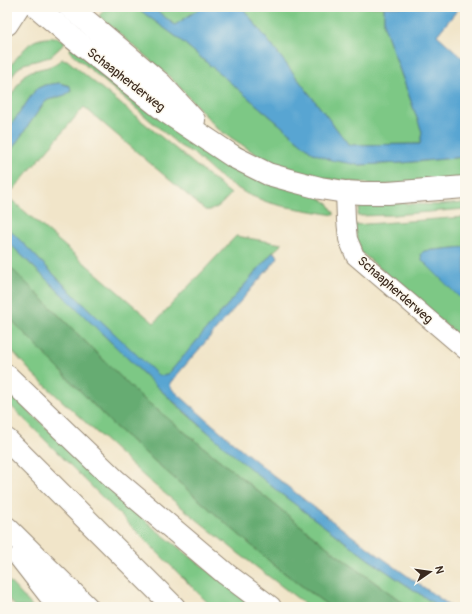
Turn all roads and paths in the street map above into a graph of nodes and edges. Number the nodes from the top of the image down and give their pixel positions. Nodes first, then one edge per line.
1 (18, 7) edge
2 (36, 7) edge
3 (70, 7) edge
4 (7, 24) edge
5 (220, 148) junction
6 (465, 187) edge
7 (346, 192) junction
8 (465, 350) edge
9 (7, 376) edge
10 (7, 440) edge
11 (7, 528) edge
12 (7, 540) edge
13 (59, 607) edge
14 (87, 607) edge
15 (174, 607) edge
16 (270, 607) edge

1 - 4 main road
2 - 5 main road, Schaapherderweg
3 - 5 main road, Schaapherderweg
5 - 7 main road, Schaapherderweg
6 - 7 main road, Schaapherderweg
7 - 8 street, Schaapherderweg
9 - 16 main road
10 - 15 main road
11 - 14 main road
12 - 13 main road

